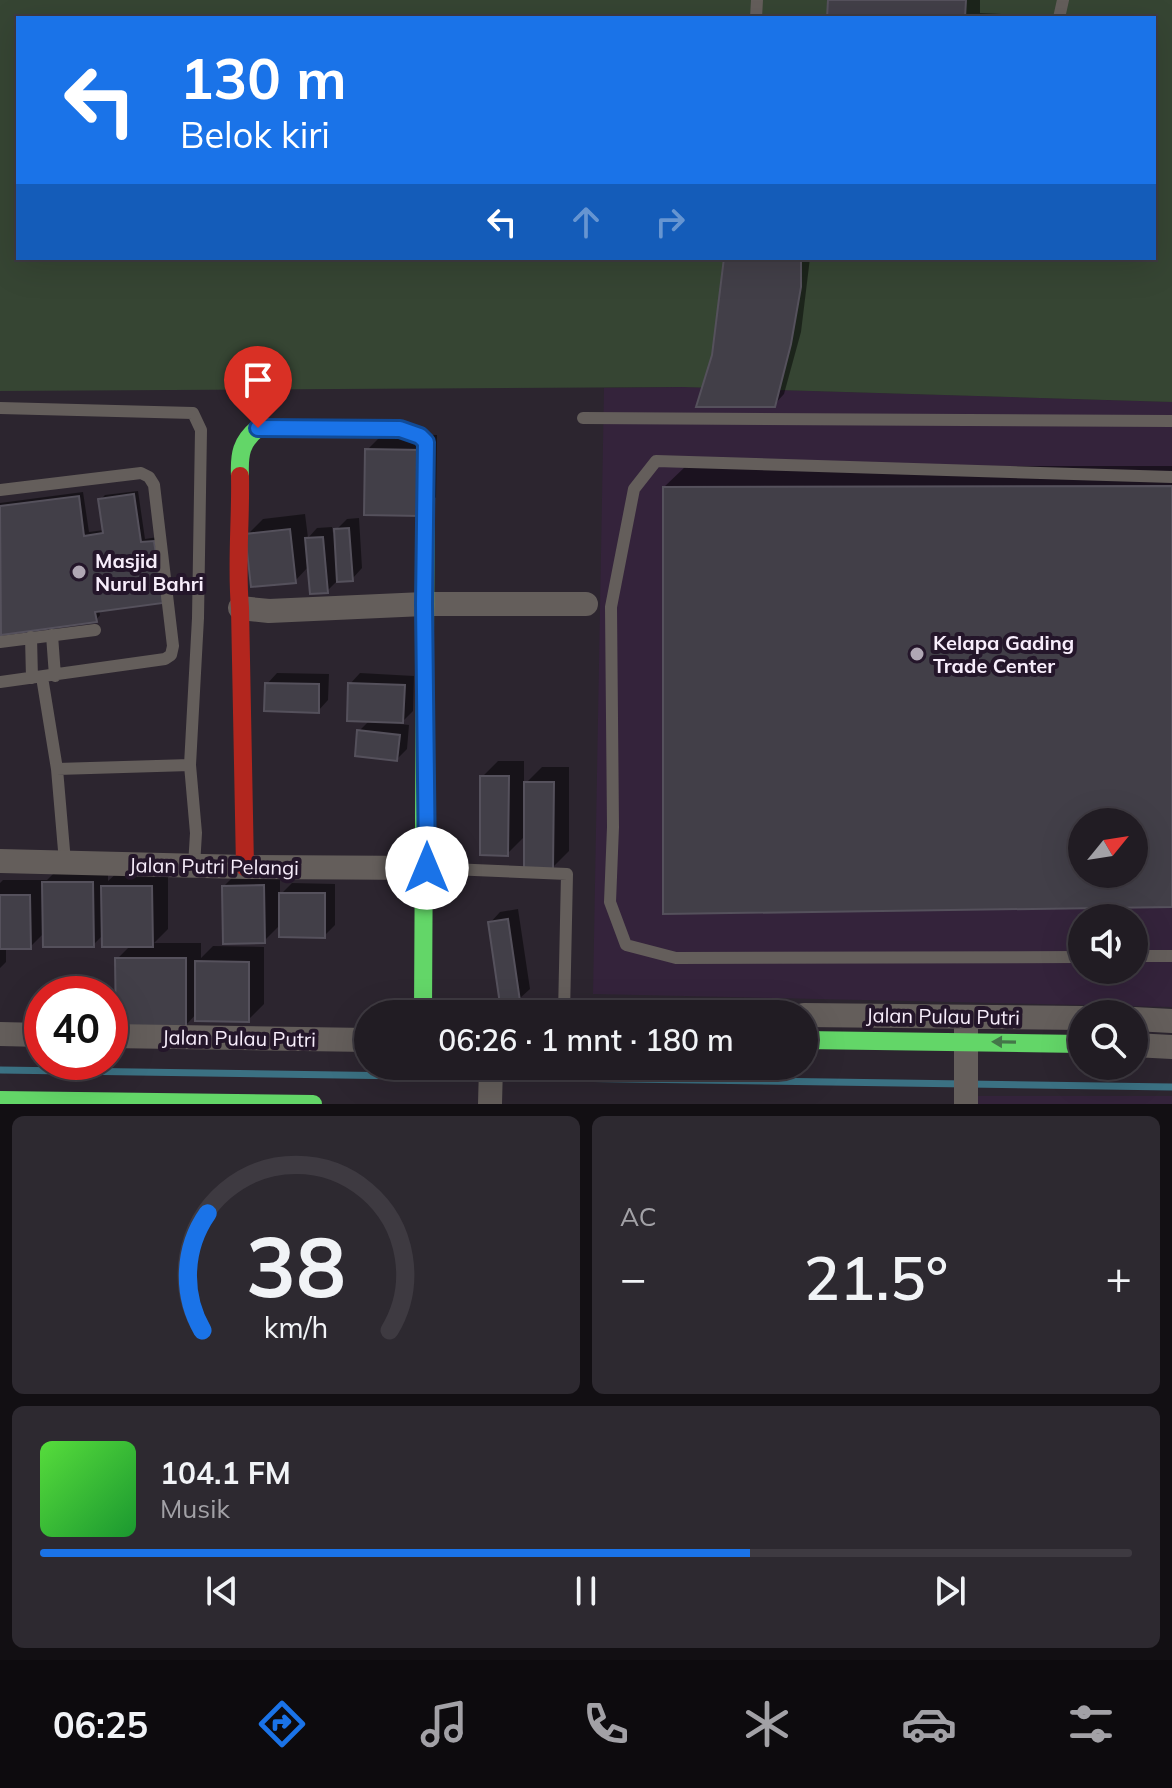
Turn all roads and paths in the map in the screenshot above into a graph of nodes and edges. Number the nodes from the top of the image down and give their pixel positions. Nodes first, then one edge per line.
1 (0, 408) edge
2 (583, 418) dead end
3 (1172, 421) edge
4 (1172, 477) edge
5 (0, 490) edge
6 (424, 604) junction
7 (586, 604) dead end
8 (240, 608) junction
9 (170, 617) junction
10 (198, 618) junction
11 (95, 630) dead end
12 (52, 635) junction
13 (31, 637) junction
14 (0, 642) edge
15 (43, 677) junction
16 (0, 682) edge
17 (190, 765) junction
18 (57, 769) junction
19 (0, 861) edge
20 (65, 862) junction
21 (194, 866) junction
22 (245, 867) junction
23 (427, 868) junction
24 (1148, 956) edge
25 (1172, 956) edge
26 (1068, 957) edge
27 (423, 1000) edge
28 (564, 1000) edge
29 (818, 1015) edge
30 (966, 1015) junction
31 (1068, 1018) edge
32 (1148, 1020) edge
33 (1172, 1021) edge
34 (0, 1034) edge
35 (24, 1035) edge
36 (128, 1036) edge
37 (354, 1040) edge
38 (818, 1041) edge
39 (1068, 1044) edge
40 (965, 1046) junction
41 (1148, 1046) edge
42 (1172, 1047) edge
43 (491, 1080) edge
44 (0, 1100) edge
45 (490, 1101) edge
46 (966, 1103) edge
47 (313, 1104) edge

1 - 10 lane
2 - 3 lane
4 - 26 lane
5 - 9 lane
6 - 7 street
6 - 8 street
6 - 8 street
6 - 23 street
8 - 22 street
9 - 10 lane
9 - 15 lane
10 - 17 lane
11 - 12 lane
12 - 13 lane
12 - 15 lane
13 - 14 lane
13 - 15 lane
15 - 16 lane
15 - 18 lane
17 - 18 lane
17 - 21 lane
18 - 20 lane
19 - 20 street, Jalan Putri Pelangi
20 - 21 street, Jalan Putri Pelangi
21 - 22 street, Jalan Putri Pelangi
22 - 23 street, Jalan Putri Pelangi
23 - 27 street
23 - 28 lane
24 - 25 lane
29 - 30 street, Jalan Pulau Putri
30 - 31 street, Jalan Pulau Putri
30 - 40 street
32 - 33 street
34 - 35 street
36 - 37 street, Jalan Pulau Putri
38 - 40 street
39 -> 40 street
40 - 46 street
41 - 42 street
43 - 45 street
44 - 47 street

